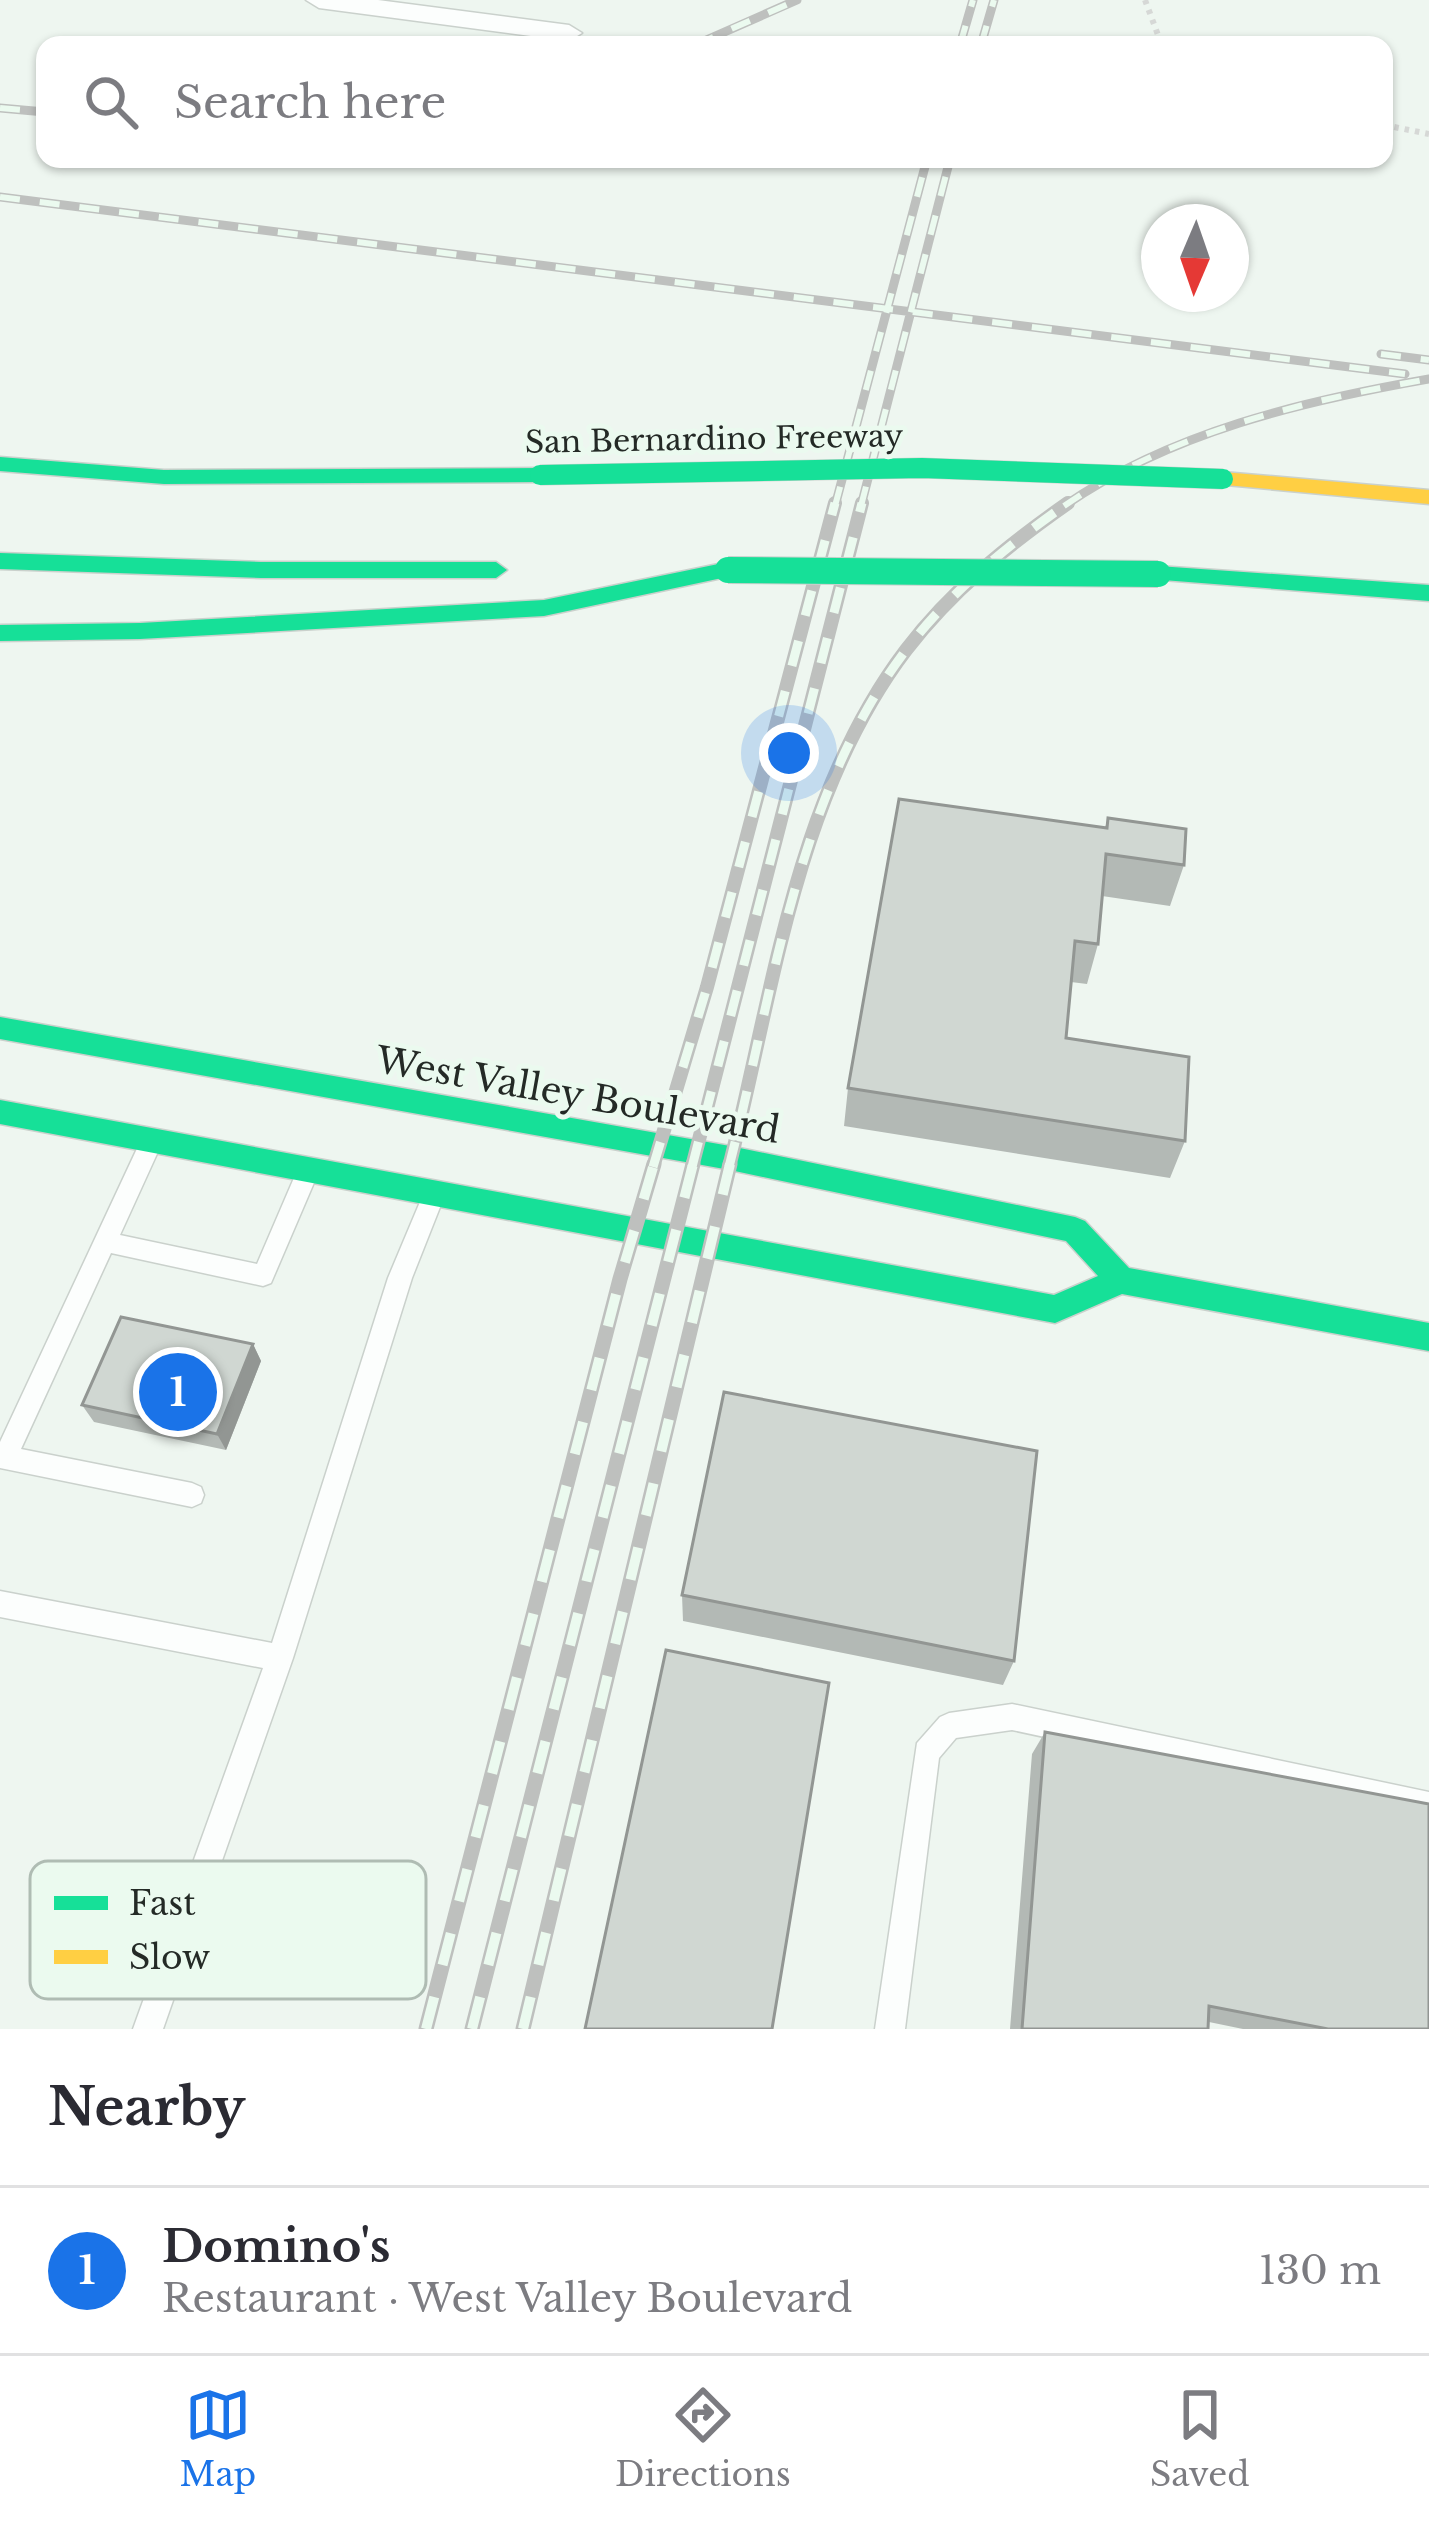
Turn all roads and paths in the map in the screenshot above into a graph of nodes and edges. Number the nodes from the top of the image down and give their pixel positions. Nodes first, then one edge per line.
1 (319, 0) edge
2 (1145, 0) edge
3 (569, 33) dead end
4 (1159, 36) edge
5 (1393, 127) edge
6 (1429, 134) edge
7 (1, 464) edge
8 (1429, 497) edge
9 (0, 561) edge
10 (524, 570) dead end
11 (592, 570) dead end
12 (728, 570) junction
13 (1429, 593) edge
14 (0, 633) edge
15 (0, 1028) edge
16 (338, 1088) junction
17 (0, 1112) edge
18 (325, 1119) dead end
19 (153, 1126) junction
20 (308, 1170) junction
21 (434, 1194) junction
22 (105, 1242) junction
23 (1121, 1280) junction
24 (1429, 1337) edge
25 (192, 1495) dead end
26 (0, 1604) edge
27 (280, 1658) junction
28 (1429, 1806) edge
29 (207, 1861) edge
30 (159, 1999) edge
31 (148, 2029) edge
32 (890, 2029) edge

1 - 3 street
2 - 4 path
5 - 6 path
7 - 8 main road, San Bernardino Freeway, bridge
9 - 10 main road
11 - 12 main road
12 - 13 main road, bridge
12 - 14 main road
15 - 16 main road, West Valley Boulevard
16 - 18 main road
16 - 23 main road, West Valley Boulevard
17 - 19 main road
19 - 20 main road
19 - 22 lane
20 - 21 main road
20 - 22 lane
21 - 23 main road
21 - 27 lane
22 - 25 lane
23 - 24 main road
26 - 27 lane
27 - 29 lane
28 - 32 lane
30 - 31 lane

